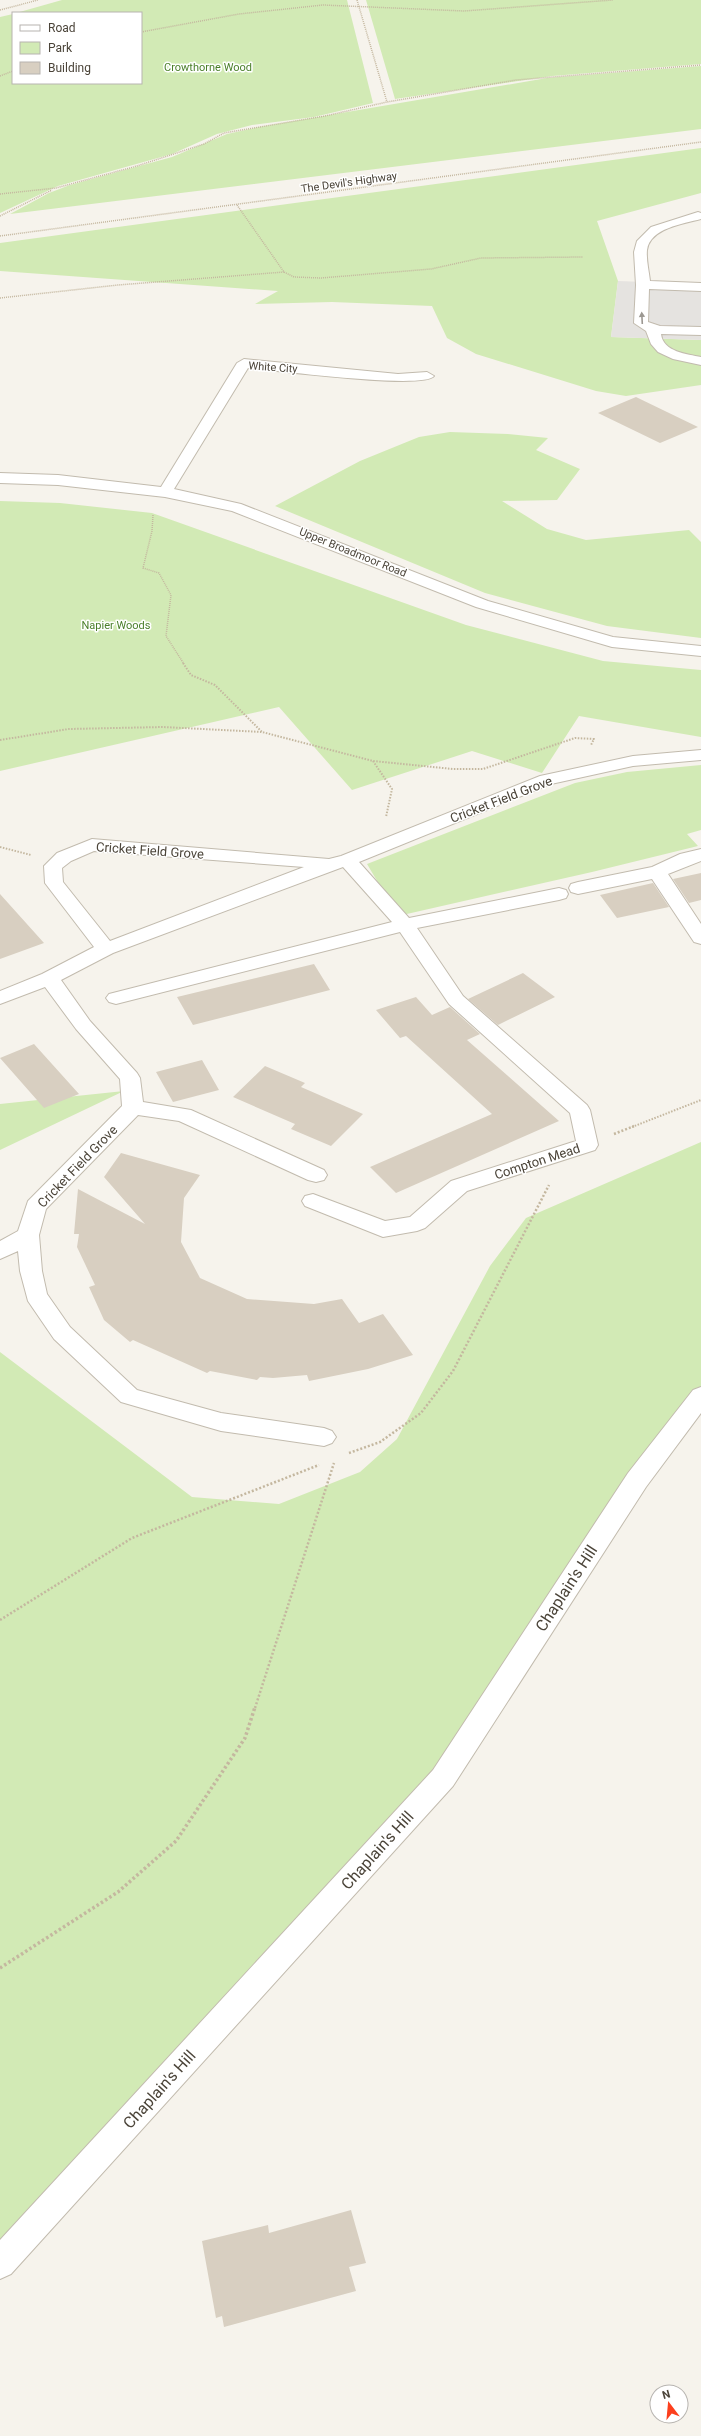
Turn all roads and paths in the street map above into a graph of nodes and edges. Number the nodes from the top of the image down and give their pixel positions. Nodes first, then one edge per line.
1 (38, 0) edge
2 (357, 0) edge
3 (613, 0) edge
4 (359, 5) junction
5 (0, 10) edge
6 (142, 32) edge
7 (701, 65) edge
8 (12, 70) edge
9 (0, 76) edge
10 (387, 102) junction
11 (701, 142) edge
12 (56, 188) junction
13 (0, 194) edge
14 (237, 205) junction
15 (0, 216) edge
16 (698, 216) dead end
17 (0, 236) edge
18 (583, 257) dead end
19 (284, 272) junction
20 (643, 285) junction
21 (701, 287) edge
22 (0, 298) edge
23 (653, 329) junction
24 (701, 331) edge
25 (701, 361) edge
26 (427, 376) dead end
27 (0, 478) edge
28 (147, 490) junction
29 (165, 492) junction
30 (701, 651) edge
31 (262, 732) junction
32 (0, 740) edge
33 (701, 755) edge
34 (373, 761) junction
35 (576, 774) junction
36 (404, 837) junction
37 (701, 855) edge
38 (338, 862) junction
39 (657, 872) junction
40 (578, 888) dead end
41 (559, 894) dead end
42 (405, 925) junction
43 (701, 938) edge
44 (106, 949) junction
45 (50, 978) junction
46 (0, 998) edge
47 (116, 998) dead end
48 (701, 1100) edge
49 (133, 1107) junction
50 (587, 1145) junction
51 (566, 1152) junction
52 (316, 1175) dead end
53 (313, 1201) dead end
54 (28, 1235) junction
55 (0, 1251) edge
56 (701, 1396) edge
57 (324, 1437) dead end
58 (342, 1456) dead end
59 (328, 1462) dead end
60 (321, 1464) dead end
61 (0, 1620) edge
62 (0, 1968) edge
63 (0, 2263) edge

1 - 5 path
2 - 4 path
3 - 4 path
4 - 6 path
4 - 10 path
7 - 10 path
8 - 9 path
10 - 12 path
11 - 14 path, The Devil's Highway
12 - 13 path
12 - 15 path
14 - 17 path, The Devil's Highway
14 - 19 path
16 - 20 street
18 - 19 path
19 - 22 path
20 - 21 street
23 -> 20 street
23 - 24 street
23 - 25 street
26 - 29 street, White City
27 - 28 street, Upper Broadmoor Road
28 - 29 street, Upper Broadmoor Road
28 - 31 path
29 - 30 street, Upper Broadmoor Road
31 - 32 path
31 - 34 path
33 - 35 street, Cricket Field Grove
34 - 35 path
34 - 36 path
35 - 36 street, Cricket Field Grove
36 - 38 street, Cricket Field Grove
37 - 39 street
38 - 42 street, Compton Mead
38 - 44 street, Cricket Field Grove
38 - 44 street, Cricket Field Grove
39 - 40 street
39 - 43 street
41 - 42 street
42 - 47 street
42 - 50 street, Compton Mead
44 - 45 street, Cricket Field Grove
45 - 46 street, Cricket Field Grove
45 - 49 street
48 - 50 path
49 - 52 street
49 - 54 street, Cricket Field Grove
50 - 51 street, Compton Mead
51 - 53 street, Compton Mead
51 - 58 path
54 - 55 street
54 - 57 street
56 - 63 street, Chaplain's Hill
59 - 62 path
60 - 61 path

